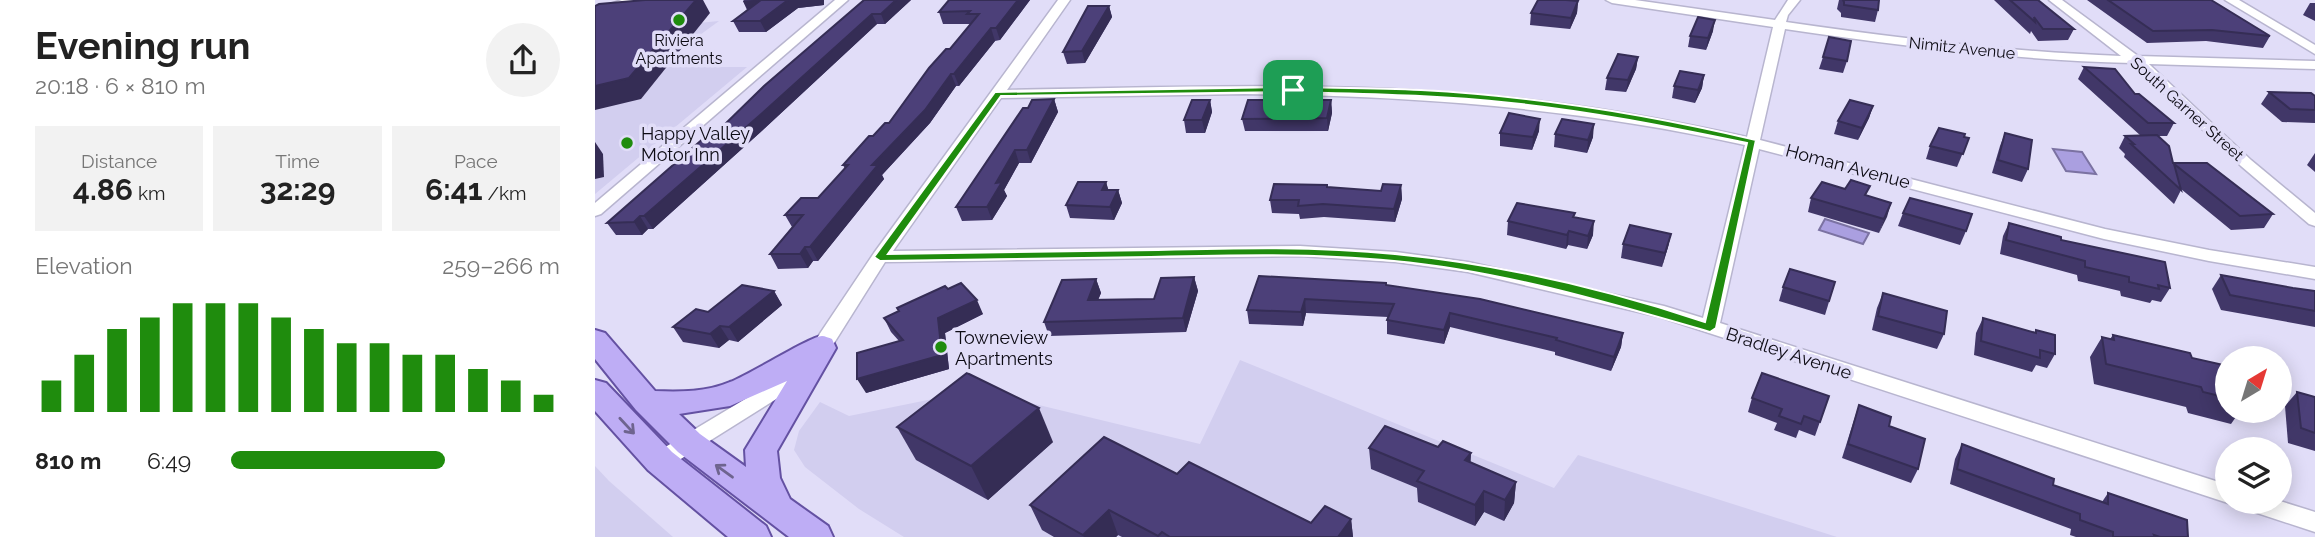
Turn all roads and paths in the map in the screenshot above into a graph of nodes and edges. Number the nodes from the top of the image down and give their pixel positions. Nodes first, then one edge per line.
1 (635, 0) edge
2 (842, 0) edge
3 (1064, 0) edge
4 (1612, 0) edge
5 (1794, 0) edge
6 (2055, 0) edge
7 (2231, 0) edge
8 (595, 14) edge
9 (1780, 24) junction
10 (2315, 50) edge
11 (2134, 60) junction
12 (2315, 65) edge
13 (998, 93) junction
14 (1752, 142) junction
15 (595, 211) edge
16 (2315, 221) edge
17 (880, 257) junction
18 (2315, 273) edge
19 (1710, 328) junction
20 (595, 340) edge
21 (822, 346) junction
22 (595, 391) edge
23 (647, 402) junction
24 (689, 443) junction
25 (660, 461) junction
26 (2215, 490) edge
27 (779, 511) junction
28 (2290, 514) edge
29 (2315, 522) edge
30 (753, 537) edge
31 (815, 537) edge

1 - 8 street
2 - 15 street
3 - 13 street
4 - 9 street, Nimitz Avenue
5 - 9 street
6 - 11 street, South Garner Street
7 - 10 street
9 - 11 street, Nimitz Avenue
9 - 14 street
11 - 12 street, Nimitz Avenue
11 - 16 street, South Garner Street
13 - 14 street, Homan Avenue
13 - 17 street
14 - 18 street, Homan Avenue
14 - 19 street
17 - 19 street, Bradley Avenue
17 - 21 street
19 - 26 street, Bradley Avenue
20 - 23 main road
21 - 23 main road
21 - 24 street
21 - 27 main road
22 -> 25 main road
23 - 24 main road
24 - 25 street
27 -> 24 main road
25 - 30 main road
27 - 31 main road
28 - 29 street

